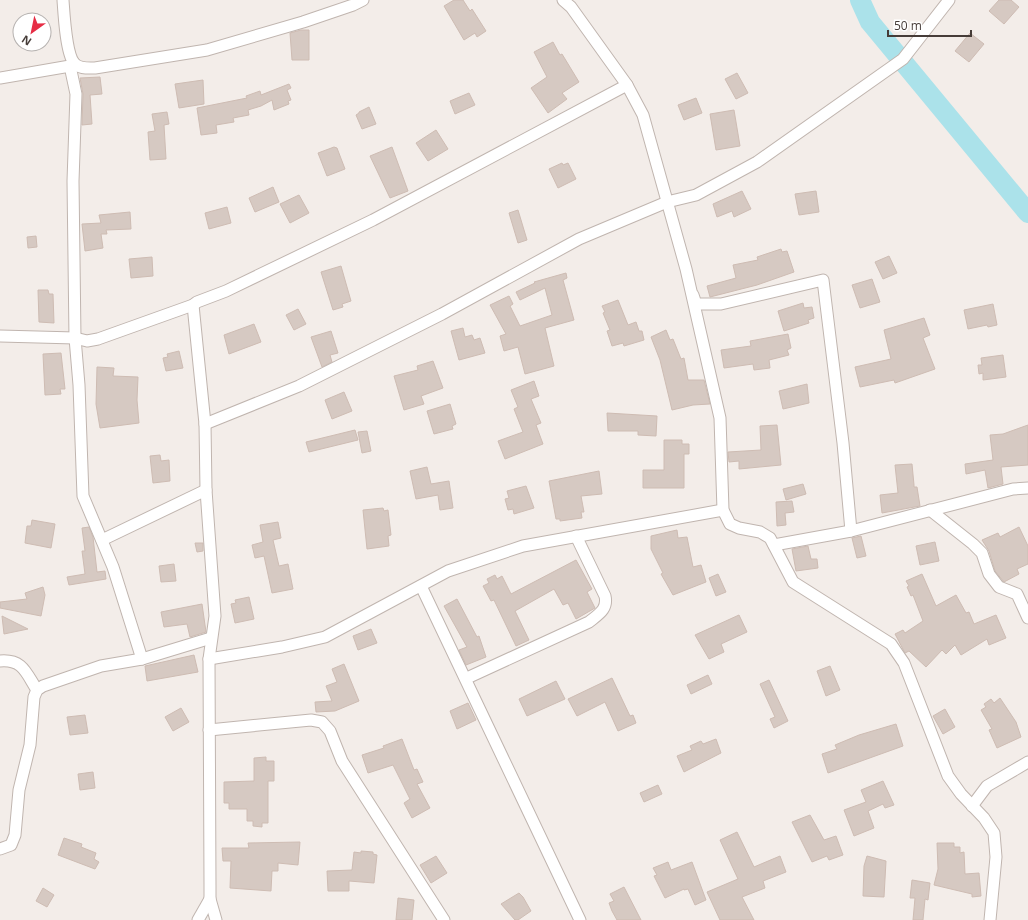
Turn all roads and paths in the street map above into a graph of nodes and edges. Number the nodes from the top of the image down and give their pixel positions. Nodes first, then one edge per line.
1 (63, 0) edge
2 (363, 0) edge
3 (563, 0) edge
4 (949, 0) edge
5 (72, 64) junction
6 (0, 78) edge
7 (627, 85) junction
8 (667, 202) junction
9 (686, 270) junction
10 (192, 305) junction
11 (0, 336) edge
12 (75, 338) junction
13 (205, 424) junction
14 (1028, 488) edge
15 (206, 490) junction
16 (723, 510) junction
17 (930, 510) junction
18 (851, 531) junction
19 (576, 536) junction
20 (102, 540) junction
21 (774, 545) junction
22 (421, 586) junction
23 (1028, 618) edge
24 (211, 638) junction
25 (142, 659) junction
26 (209, 659) junction
27 (0, 661) edge
28 (467, 678) junction
29 (37, 690) junction
30 (209, 730) junction
31 (1028, 762) edge
32 (972, 806) junction
33 (0, 849) edge
34 (210, 899) junction
35 (198, 920) edge
36 (216, 920) edge
37 (444, 920) edge
38 (580, 920) edge
39 (990, 920) edge

1 - 5 street
2 - 5 street
3 - 7 street
4 - 8 street
5 - 6 street
5 - 12 street
7 - 8 street
7 - 10 street
8 - 9 street
8 - 13 street
9 - 16 street
9 - 18 street
10 - 12 street
10 - 13 street
11 - 12 street
12 - 20 street
13 - 15 street
14 - 17 street
15 - 20 street
15 - 24 street
16 - 19 street
16 - 21 street
17 - 18 street
17 - 23 street
18 - 21 street
19 - 22 street
19 - 28 street
20 - 25 street
21 - 32 street
22 - 26 street
22 - 28 street
24 - 25 street
24 - 26 street
25 - 29 street
26 - 30 street
27 - 29 street
28 - 38 street
29 - 33 street
30 - 34 street
30 - 37 street
31 - 32 street
32 - 39 street
34 - 35 street
34 - 36 street

